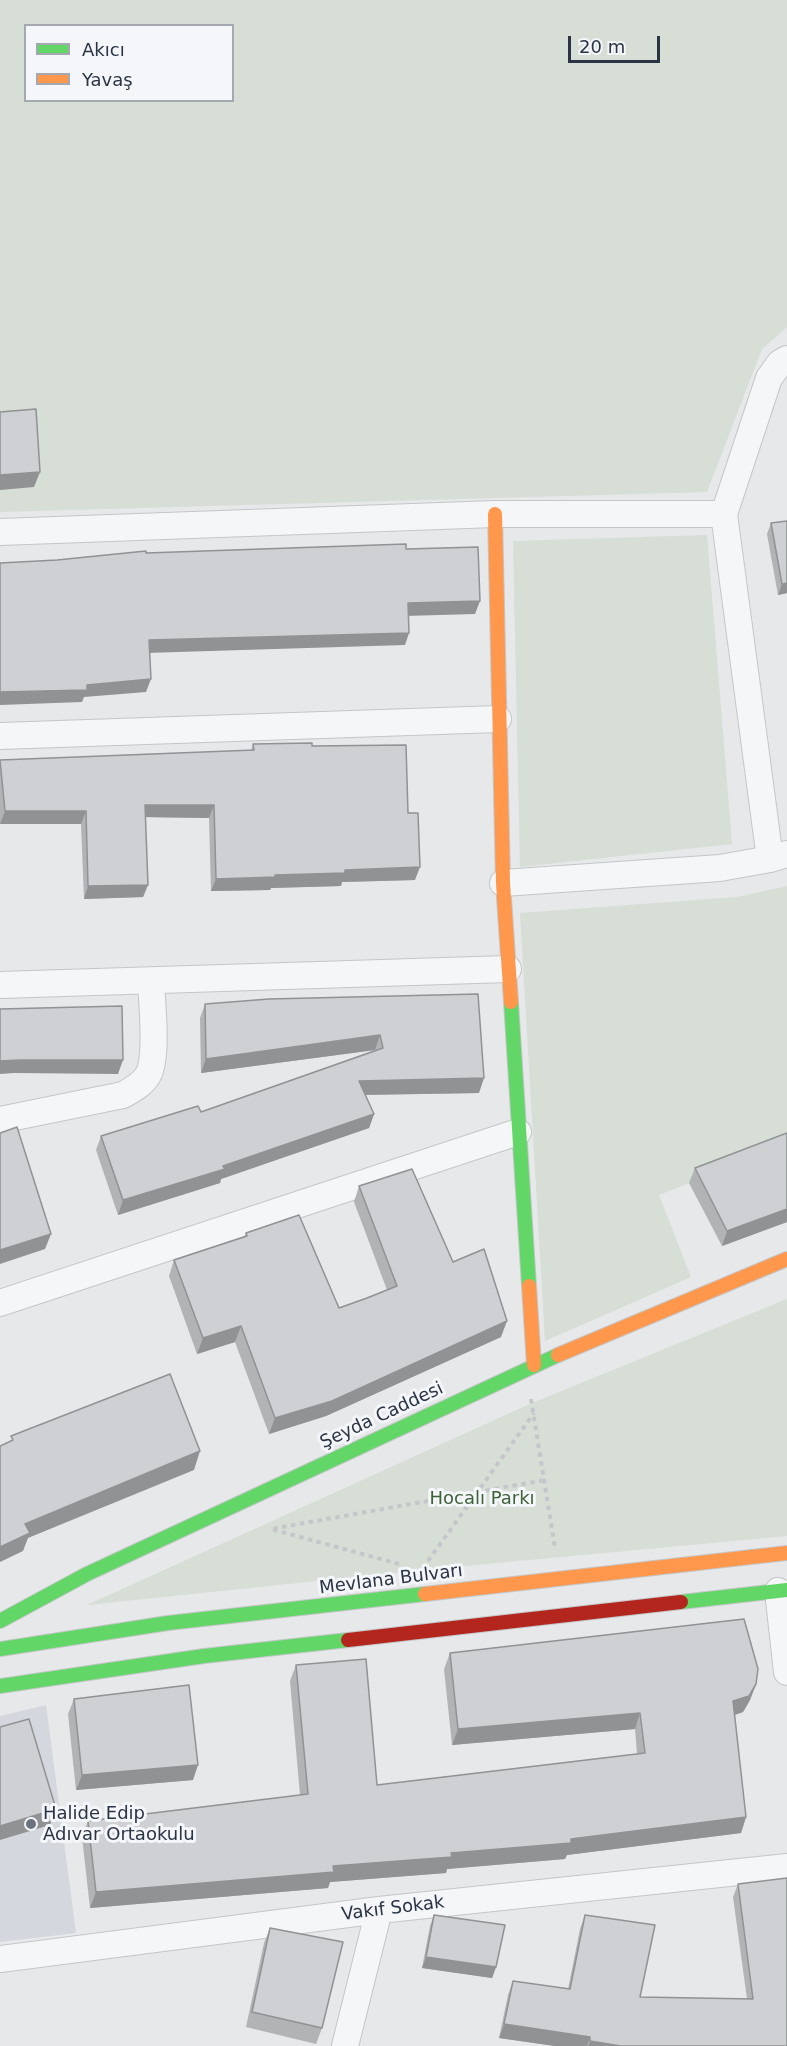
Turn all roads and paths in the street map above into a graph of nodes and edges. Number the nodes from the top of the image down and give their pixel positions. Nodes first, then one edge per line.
1 (787, 359) edge
2 (495, 514) junction
3 (724, 514) junction
4 (0, 532) edge
5 (498, 719) junction
6 (0, 736) edge
7 (779, 857) edge
8 (502, 883) junction
9 (508, 969) junction
10 (151, 982) junction
11 (0, 985) edge
12 (0, 1120) edge
13 (518, 1132) junction
14 (787, 1259) edge
15 (0, 1303) edge
16 (530, 1367) junction
17 (534, 1413) junction
18 (545, 1480) junction
19 (478, 1492) junction
20 (787, 1553) edge
21 (410, 1567) dead end
22 (422, 1570) dead end
23 (560, 1579) junction
24 (783, 1591) edge
25 (0, 1621) edge
26 (0, 1649) edge
27 (787, 1672) edge
28 (0, 1686) edge
29 (787, 1867) edge
30 (379, 1910) junction
31 (0, 1959) edge
32 (345, 2046) edge

1 - 3 street
2 - 3 street
2 - 4 street
2 - 5 street
3 - 7 street
5 - 6 street
5 - 8 street
7 - 8 street
8 - 9 street
9 - 10 street
9 - 13 street
10 - 11 street
10 - 12 street
13 - 15 street
13 - 16 street
14 - 16 street, Şeyda Caddesi
16 - 17 path
16 - 25 street, Şeyda Caddesi
17 - 18 path
17 - 19 path
18 - 19 path
18 - 23 path
19 - 21 path
19 - 22 path
20 - 23 street, Mevlana Bulvarı
23 - 26 street, Mevlana Bulvarı
24 - 27 street
24 - 28 street
29 - 30 street, Vakıf Sokak
30 - 31 street, Vakıf Sokak
30 - 32 street

